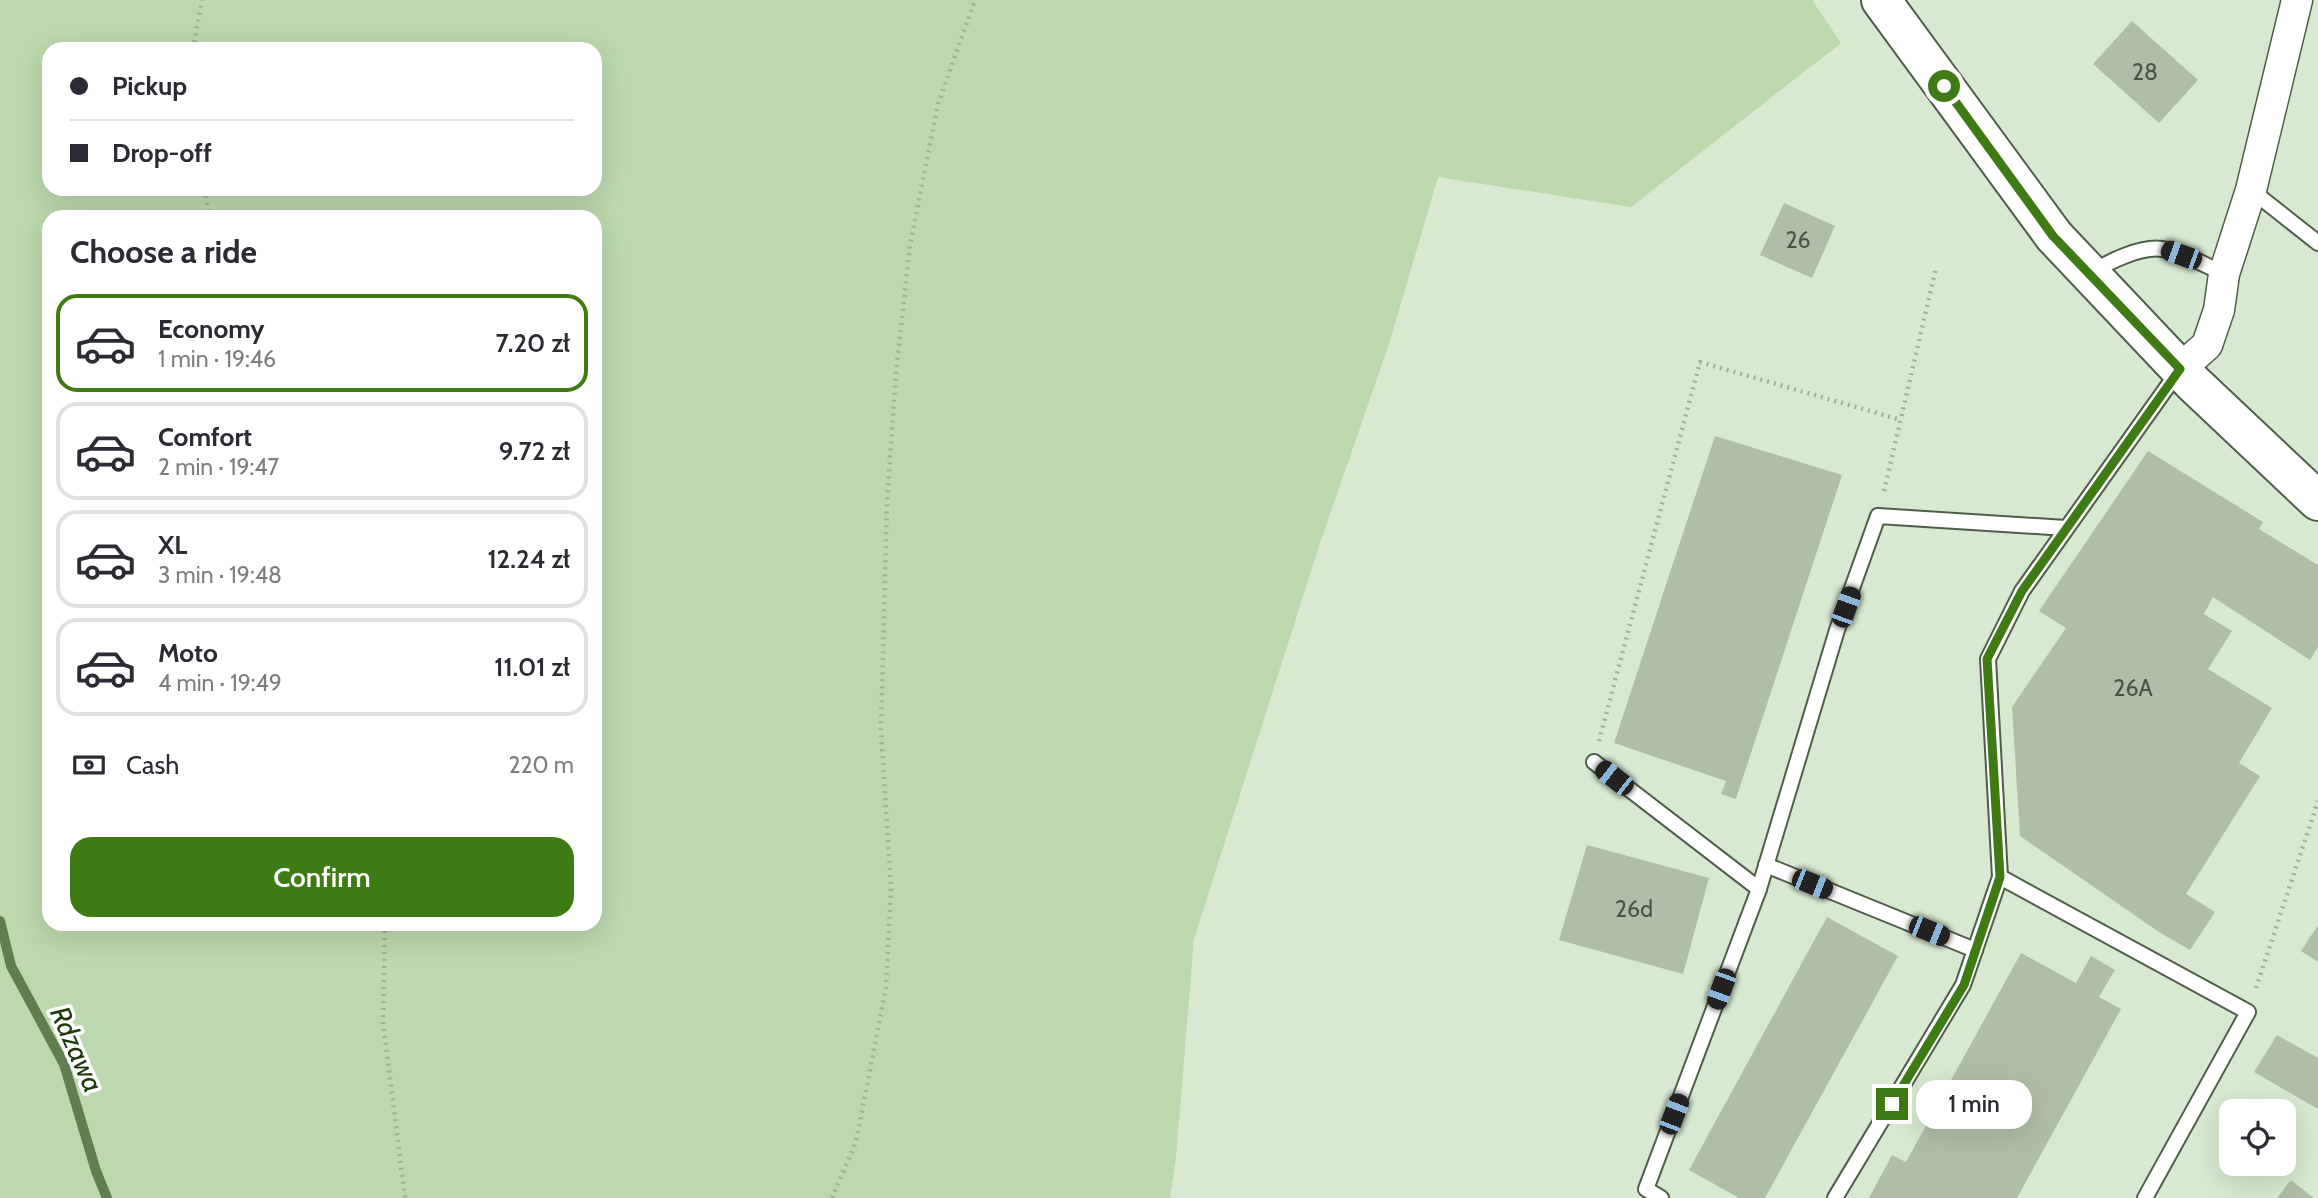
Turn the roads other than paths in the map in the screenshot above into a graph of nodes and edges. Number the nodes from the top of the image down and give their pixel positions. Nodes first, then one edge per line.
1 (1881, 0) edge
2 (2297, 0) edge
3 (2251, 190) junction
4 (2318, 243) edge
5 (2224, 274) junction
6 (2089, 275) junction
7 (2180, 369) junction
8 (2318, 501) edge
9 (2066, 528) junction
10 (1594, 762) road end
11 (1766, 865) junction
12 (2000, 877) junction
13 (1759, 889) junction
14 (1975, 950) junction
15 (1661, 1198) edge
16 (1835, 1198) edge
17 (2145, 1198) edge

1 - 6 main road
2 - 3 street
3 - 4 lane
3 - 5 street
5 - 6 lane
5 - 7 street
6 - 7 main road
7 - 8 main road
7 - 9 lane
9 - 11 lane
9 - 12 lane
10 - 13 lane
11 - 13 lane
11 - 14 lane
12 - 14 lane
12 - 17 lane
13 - 15 lane
14 - 16 lane

